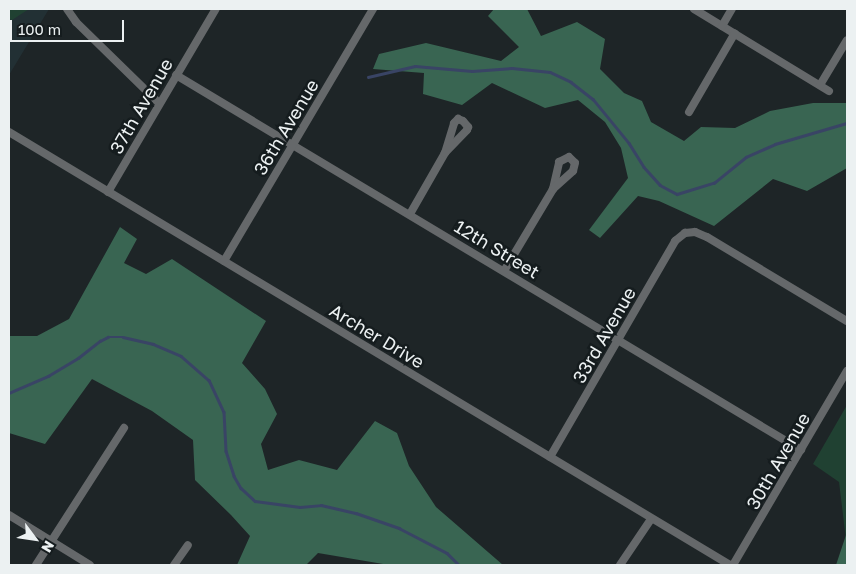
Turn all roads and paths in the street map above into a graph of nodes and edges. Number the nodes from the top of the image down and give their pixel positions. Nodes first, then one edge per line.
1 (67, 9) edge
2 (216, 9) edge
3 (373, 9) edge
4 (694, 9) edge
5 (732, 9) edge
6 (722, 26) junction
7 (735, 33) junction
8 (847, 40) edge
9 (176, 75) junction
10 (820, 86) junction
11 (830, 91) dead end
12 (159, 104) junction
13 (689, 112) dead end
14 (9, 132) edge
15 (294, 144) junction
16 (445, 153) dead end
17 (553, 189) dead end
18 (108, 192) junction
19 (410, 214) junction
20 (224, 261) junction
21 (504, 271) junction
22 (847, 321) edge
23 (618, 341) junction
24 (847, 371) edge
25 (124, 428) dead end
26 (801, 450) junction
27 (550, 457) junction
28 (9, 516) edge
29 (651, 519) junction
30 (51, 541) junction
31 (188, 544) dead end
32 (36, 565) edge
33 (90, 565) edge
34 (174, 565) edge
35 (620, 565) edge
36 (732, 565) edge

1 - 12 street
2 - 9 street, 37th Avenue
3 - 15 street, 36th Avenue
4 - 6 street
5 - 6 street
6 - 7 street
7 - 10 street
7 - 13 street
8 - 10 street
9 - 12 street, 37th Avenue
9 - 15 street, 12th Street
10 - 11 street
12 - 18 street, 37th Avenue
14 - 18 street, Archer Drive
15 - 19 street, 12th Street
15 - 20 street, 36th Avenue
16 - 19 street
17 - 21 street
18 - 20 street, Archer Drive
19 - 21 street, 12th Street
20 - 27 street, Archer Drive
21 - 23 street, 12th Street
22 - 23 street, 33rd Avenue
23 - 26 street, 12th Street
23 - 27 street, 33rd Avenue
24 - 26 street, 30th Avenue
25 - 30 street
26 - 36 street, 30th Avenue
27 - 29 street, Archer Drive
28 - 30 street
29 - 35 street
29 - 36 street, Archer Drive
30 - 32 street
30 - 33 street
31 - 34 street

